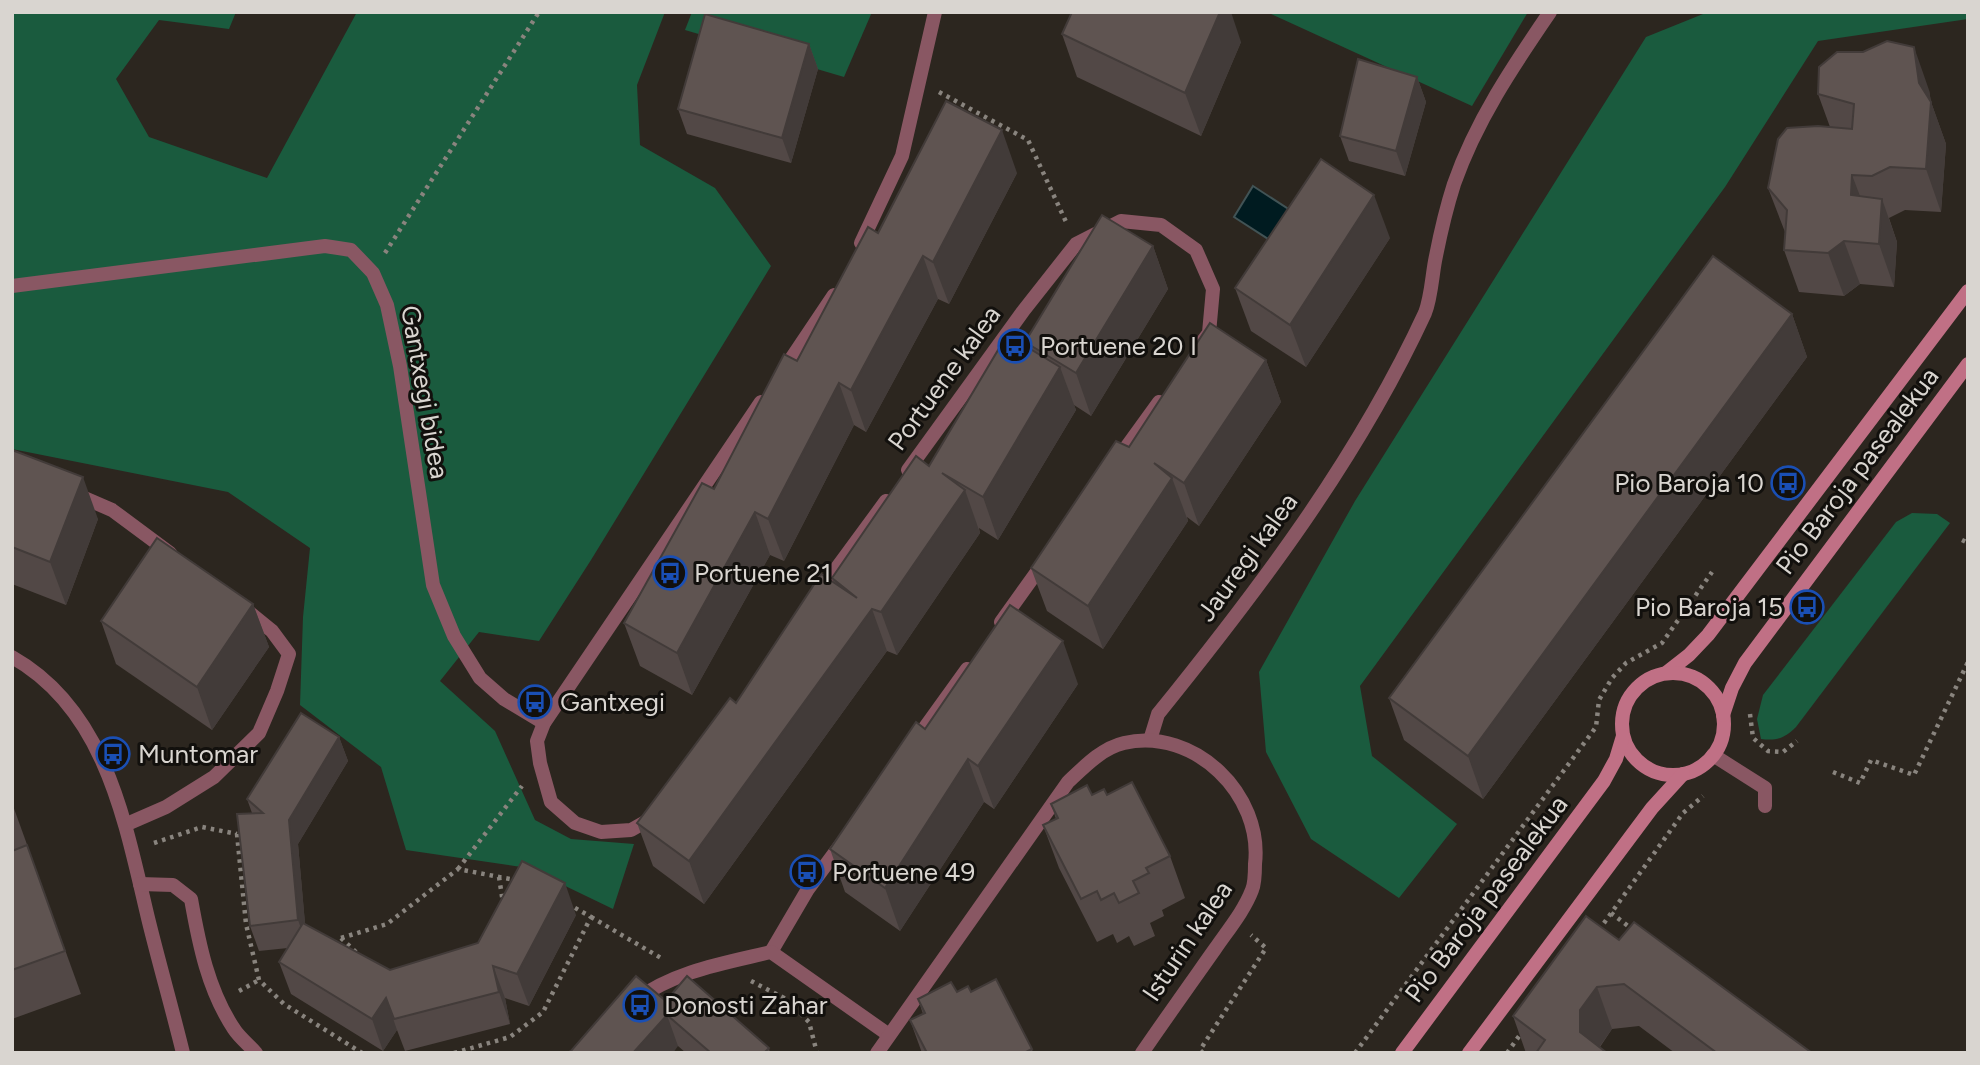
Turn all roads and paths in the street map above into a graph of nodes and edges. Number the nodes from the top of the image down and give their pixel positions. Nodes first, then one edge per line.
1 (539, 12) edge
2 (935, 12) edge
3 (1549, 12) edge
4 (918, 82) junction
5 (1076, 244) junction
6 (855, 257) edge
7 (373, 273) junction
8 (843, 282) edge
9 (12, 286) edge
10 (1968, 291) edge
11 (1193, 355) edge
12 (1968, 364) edge
13 (1168, 389) edge
14 (1111, 469) edge
15 (63, 489) edge
16 (1054, 548) edge
17 (179, 559) edge
18 (1712, 572) dead end
19 (234, 601) edge
20 (813, 602) edge
21 (988, 639) edge
22 (12, 657) edge
23 (972, 662) edge
24 (1968, 662) edge
25 (1666, 673) junction
26 (1752, 706) dead end
27 (1723, 715) junction
28 (544, 723) junction
29 (1623, 736) junction
30 (1150, 740) junction
31 (1797, 741) dead end
32 (906, 753) edge
33 (1713, 755) junction
34 (540, 763) junction
35 (1833, 772) dead end
36 (1683, 774) junction
37 (1703, 796) dead end
38 (667, 803) edge
39 (1765, 806) dead end
40 (245, 823) edge
41 (127, 824) junction
42 (849, 832) edge
43 (237, 834) junction
44 (132, 850) junction
45 (458, 869) junction
46 (499, 877) junction
47 (521, 881) edge
48 (140, 884) junction
49 (568, 904) dead end
50 (504, 911) edge
51 (1611, 913) junction
52 (592, 918) junction
53 (1234, 922) junction
54 (1633, 930) edge
55 (1595, 935) edge
56 (341, 938) junction
57 (326, 952) edge
58 (771, 952) junction
59 (360, 956) edge
60 (661, 958) dead end
61 (750, 980) dead end
62 (624, 1008) edge
63 (1523, 1031) edge
64 (889, 1035) junction
65 (466, 1051) edge
66 (183, 1053) edge
67 (256, 1053) edge
68 (362, 1053) edge
69 (454, 1053) edge
70 (817, 1053) edge
71 (877, 1053) edge
72 (1142, 1053) edge
73 (1203, 1053) edge
74 (1354, 1053) edge
75 (1402, 1053) edge
76 (1469, 1053) edge
77 (1507, 1053) edge

1 - 7 path
2 - 4 street
3 - 30 street, Jauregi kalea
4 - 5 path
4 - 6 street
5 - 11 street, Portuene kalea
5 - 20 street, Portuene kalea
7 - 9 street, Gantxegi bidea
7 - 28 street, Gantxegi bidea
8 - 28 street
10 - 25 main road, Pio Baroja pasealekua
12 - 27 main road, Pio Baroja pasealekua
13 - 14 street
15 - 17 street
16 - 21 street
18 - 74 path
19 - 41 street
22 - 41 street
23 - 32 street
24 - 35 path
25 - 27 main road
25 - 29 main road
26 - 31 path
27 - 33 main road
28 - 34 street
29 - 36 main road
29 - 75 main road, Pio Baroja pasealekua
30 - 53 street, Isturin kalea
30 - 64 street
33 - 36 main road
33 - 39 street
34 - 38 street
34 - 45 path
36 - 76 main road
37 - 51 path
40 - 43 path
41 - 44 street
42 - 58 street
43 - 44 path
43 - 68 path
44 - 48 street
45 - 46 path
45 - 56 path
46 - 47 path
46 - 50 path
48 - 66 street
48 - 67 street
49 - 52 path
51 - 54 path
51 - 55 path
52 - 60 path
52 - 65 path
53 - 72 street, Isturin kalea
53 - 73 path
56 - 57 path
56 - 59 path
58 - 62 street
58 - 64 street
61 - 70 path
63 - 77 path
64 - 71 street
65 - 69 path

